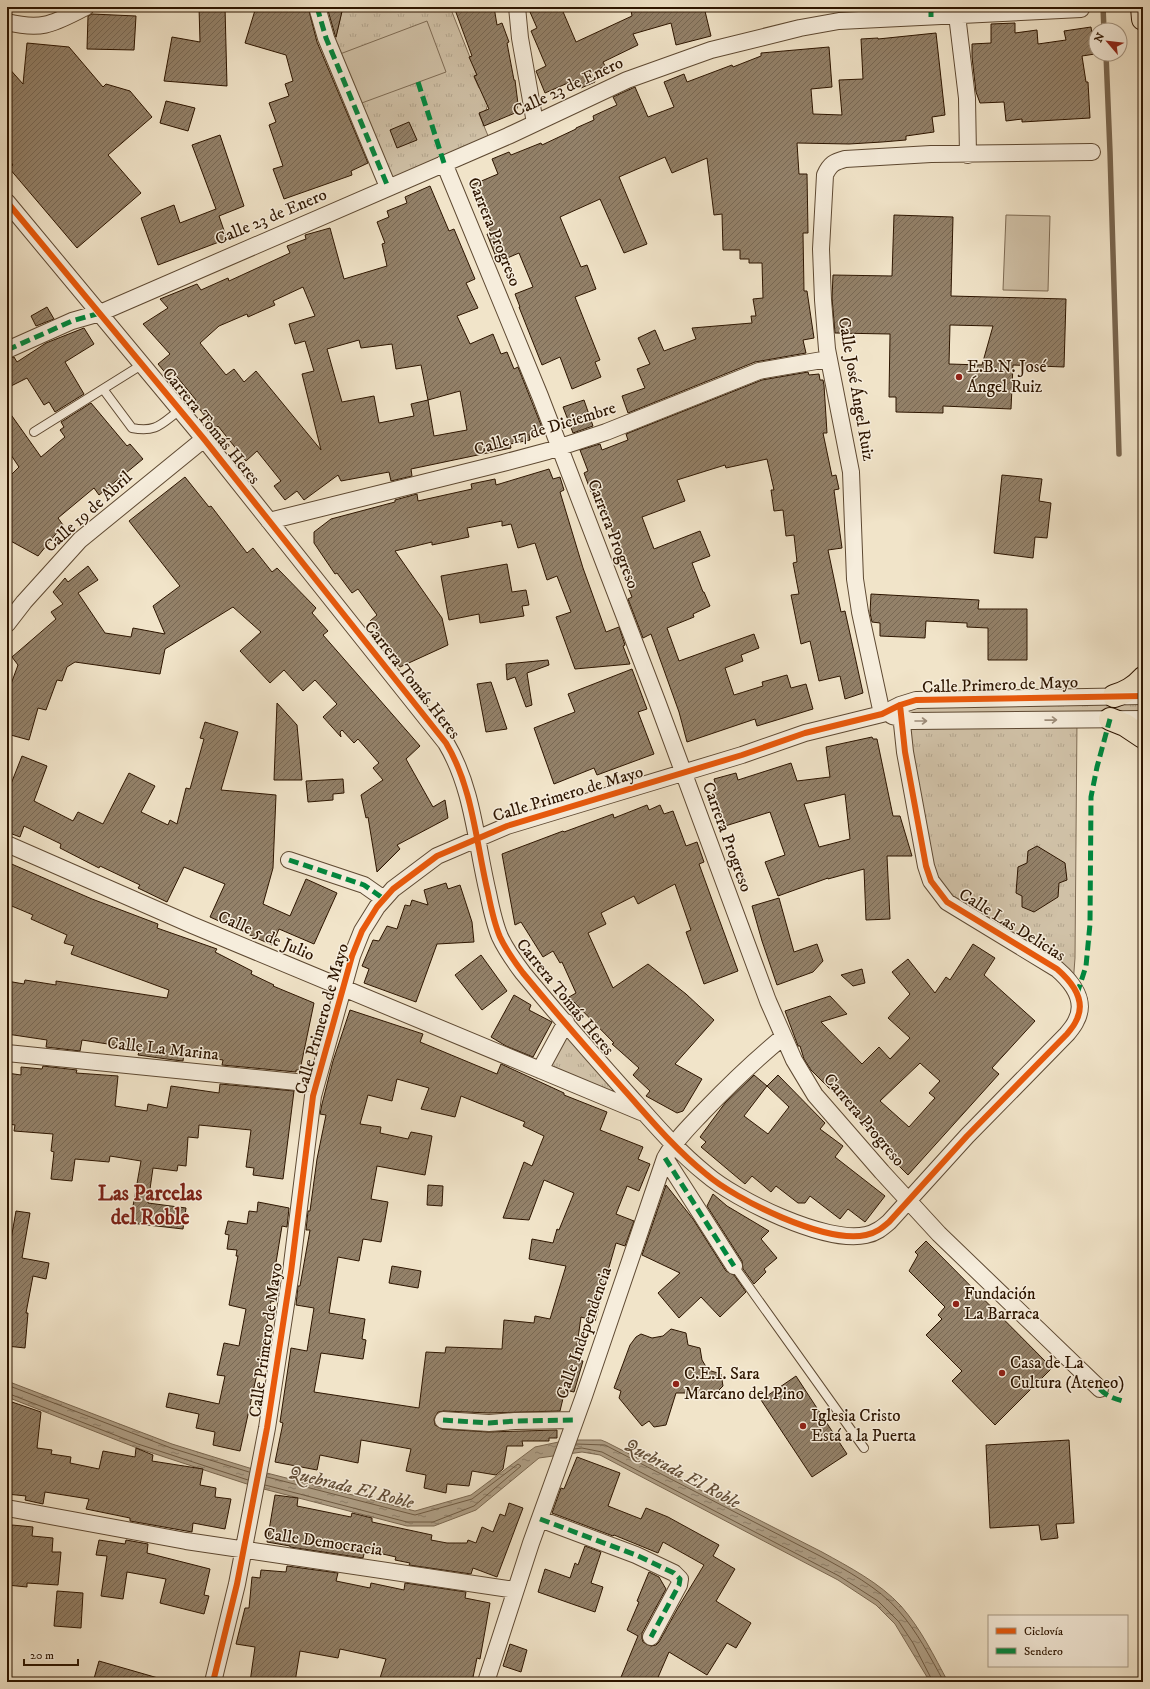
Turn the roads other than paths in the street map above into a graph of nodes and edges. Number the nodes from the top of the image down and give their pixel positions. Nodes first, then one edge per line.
1 (86, 7) edge
2 (317, 7) edge
3 (517, 7) edge
4 (1142, 7) edge
5 (1081, 9) dead end
6 (931, 12) edge
7 (957, 15) junction
8 (1143, 19) edge
9 (7, 22) edge
10 (535, 123) junction
11 (1092, 152) dead end
12 (968, 155) junction
13 (444, 163) junction
14 (388, 187) junction
15 (7, 202) edge
16 (100, 313) junction
17 (7, 350) edge
18 (828, 359) junction
19 (143, 364) junction
20 (103, 388) junction
21 (180, 410) junction
22 (34, 432) dead end
23 (204, 439) junction
24 (560, 447) junction
25 (269, 521) junction
26 (7, 624) edge
27 (1143, 678) edge
28 (1114, 696) junction
29 (1143, 696) edge
30 (900, 712) junction
31 (882, 714) junction
32 (1110, 719) junction
33 (1143, 719) edge
34 (1143, 737) edge
35 (683, 773) junction
36 (476, 839) junction
37 (7, 844) edge
38 (289, 860) dead end
39 (384, 899) junction
40 (343, 988) junction
41 (566, 1022) junction
42 (783, 1037) junction
43 (7, 1053) edge
44 (540, 1070) junction
45 (316, 1084) junction
46 (646, 1114) junction
47 (674, 1144) junction
48 (665, 1158) junction
49 (908, 1201) junction
50 (734, 1266) joint
51 (1100, 1389) dead end
52 (443, 1420) dead end
53 (575, 1420) junction
54 (864, 1448) dead end
55 (7, 1508) edge
56 (540, 1519) junction
57 (244, 1550) junction
58 (515, 1590) junction
59 (651, 1638) dead end
60 (213, 1682) edge
61 (486, 1682) edge

1 - 9 street
2 - 14 street
3 - 10 street
4 - 8 highway
5 - 7 street, Calle 23 de Enero
6 - 7 street, Calle 23 de Enero
6 - 10 street, Calle 23 de Enero
7 - 12 street
10 - 13 street, Calle 23 de Enero
11 - 12 street, Calle José Ángel Ruiz
12 - 18 street, Calle José Ángel Ruiz
13 - 14 street, Calle 23 de Enero
13 - 24 street, Carrera Progreso
14 - 16 street, Calle 23 de Enero
15 - 16 street, Carrera Tomás Heres
16 - 17 street, Calle 23 de Enero
16 - 19 street, Carrera Tomás Heres
18 - 24 street, Calle 17 de Diciembre
18 - 31 street, Calle José Ángel Ruiz
19 - 20 lane
19 - 21 street, Carrera Tomás Heres
20 - 21 lane
20 - 22 lane
21 - 23 street, Carrera Tomás Heres
23 - 25 street, Carrera Tomás Heres
23 - 26 street, Calle 19 de Abril
24 - 25 street, Calle 17 de Diciembre
24 - 35 street, Carrera Progreso
25 - 36 street, Carrera Tomás Heres
27 - 28 highway
28 - 29 street, Calle Primero de Mayo
28 - 30 street, Calle Primero de Mayo
30 - 31 street, Calle Primero de Mayo
30 -> 32 street, Calle Primero de Mayo
30 - 49 street, Calle Las Delicias
31 - 35 street, Calle Primero de Mayo
32 - 33 street, Calle Primero de Mayo
32 - 34 highway
35 - 36 street, Calle Primero de Mayo
35 - 42 street, Carrera Progreso
36 - 39 street, Calle Primero de Mayo
36 - 41 street, Carrera Tomás Heres
37 - 40 street, Calle 5 de Julio
38 - 39 street
39 - 40 street, Calle Primero de Mayo
40 - 44 street, Calle 5 de Julio
40 - 45 street, Calle Primero de Mayo
41 - 44 street
41 - 46 street, Carrera Tomás Heres
42 - 47 street, Calle Independencia
42 - 49 street, Carrera Progreso
43 - 45 street, Calle La Marina
44 - 46 street, Calle 5 de Julio
45 - 57 street, Calle Primero de Mayo
46 - 47 street, Carrera Tomás Heres
47 - 48 street, Calle Independencia
47 - 49 street, Carrera Tomás Heres
48 - 50 street
48 - 53 street, Calle Independencia
49 - 51 street, Carrera Progreso
50 - 54 lane
52 - 53 street
53 - 56 street, Calle Independencia
55 - 57 street, Calle Democracia
56 - 58 street, Calle Independencia
56 - 59 street
57 - 58 street, Calle Democracia
57 - 60 street, Calle Primero de Mayo
58 - 61 street, Calle Independencia

